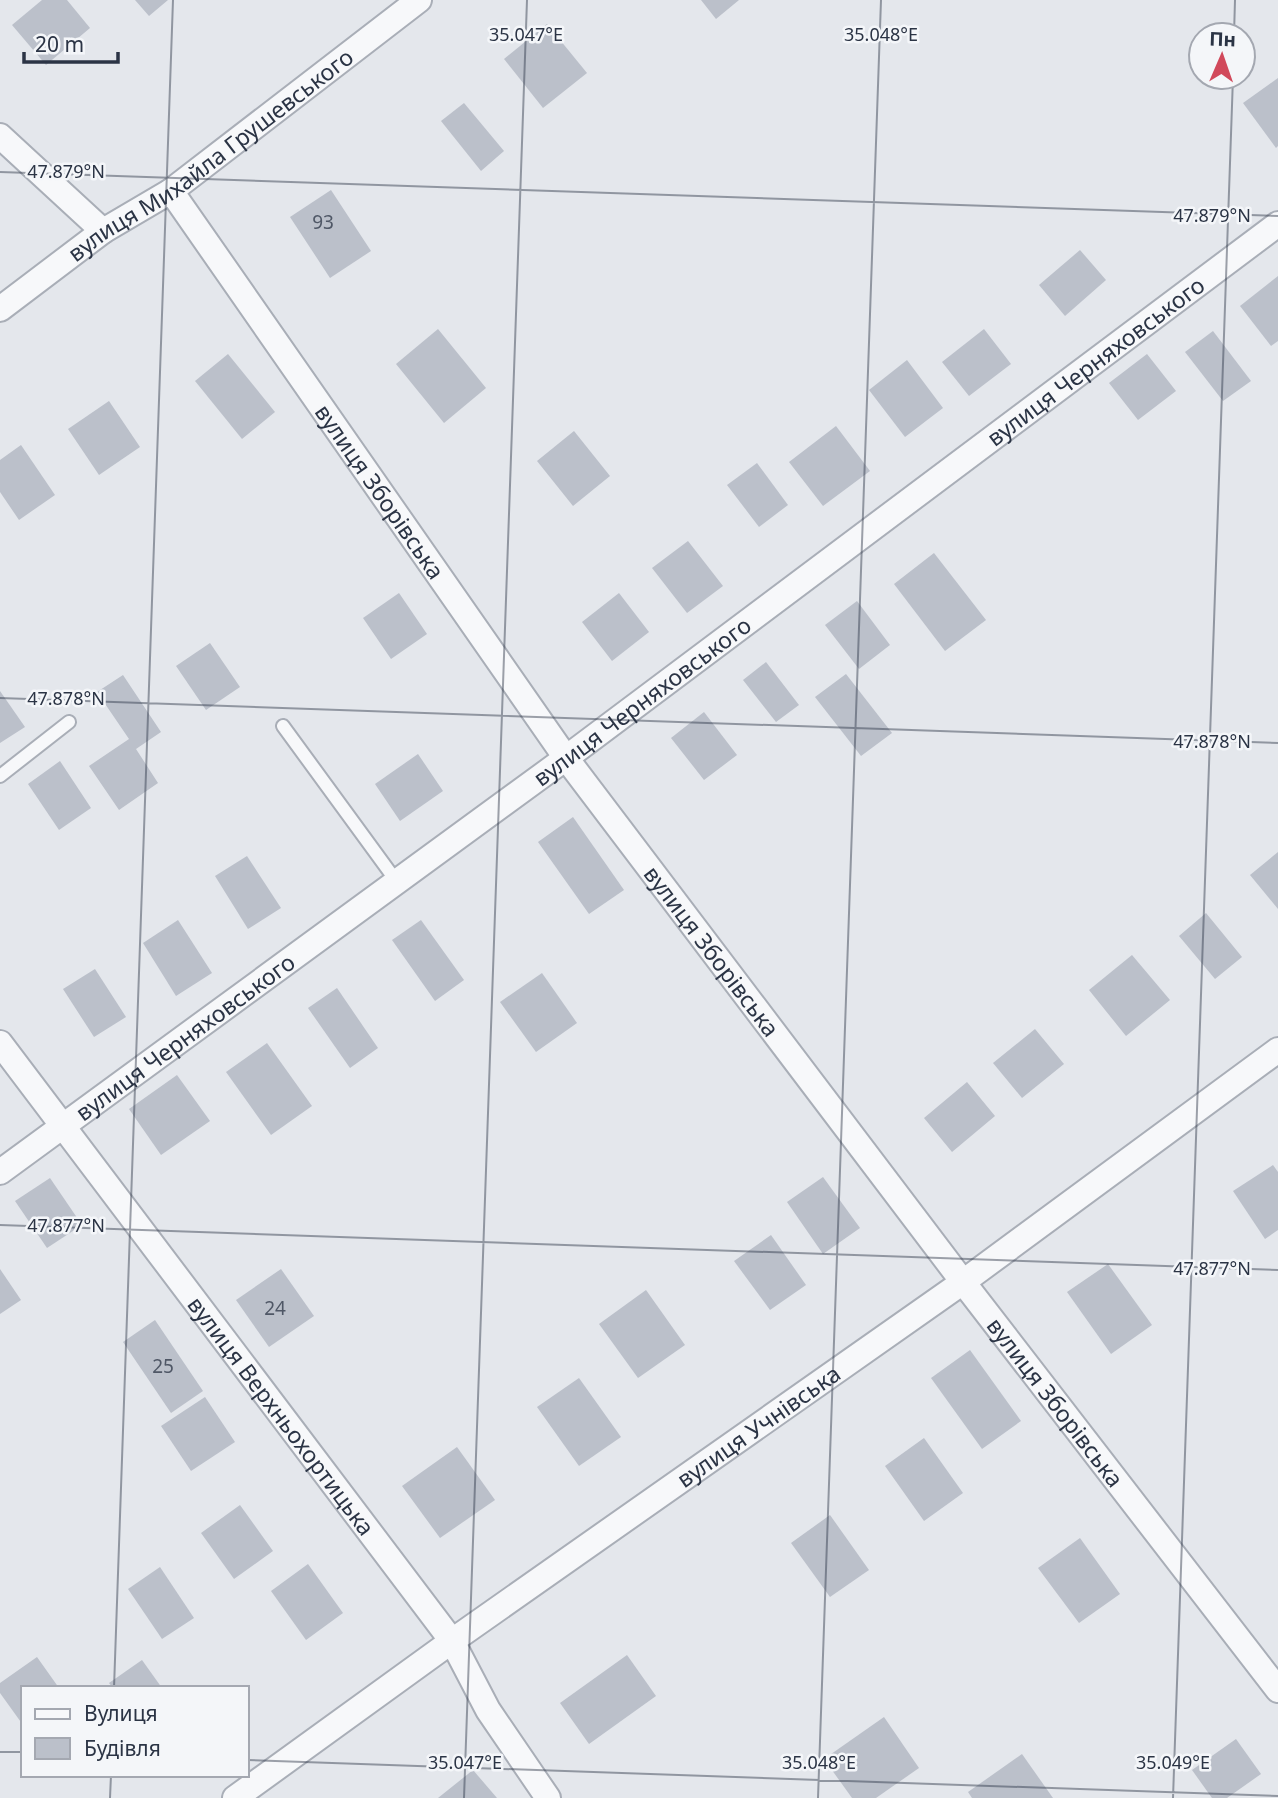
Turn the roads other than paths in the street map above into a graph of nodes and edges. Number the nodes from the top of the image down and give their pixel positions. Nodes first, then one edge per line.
1 (419, 0) edge
2 (0, 136) edge
3 (171, 191) junction
4 (1278, 224) edge
5 (103, 231) junction
6 (0, 309) edge
7 (69, 722) dead end
8 (283, 726) dead end
9 (566, 758) junction
10 (0, 776) edge
11 (397, 882) junction
12 (0, 1043) edge
13 (1278, 1050) edge
14 (64, 1126) junction
15 (0, 1172) edge
16 (962, 1282) junction
17 (452, 1641) junction
18 (1278, 1690) edge
19 (235, 1798) edge
20 (548, 1798) edge

1 - 3 street, вулиця Михайла Грушевського
2 - 5 street
3 - 5 street, вулиця Михайла Грушевського
3 - 9 street, вулиця Зборівська
4 - 9 street, вулиця Черняховського
5 - 6 street, вулиця Михайла Грушевського
7 - 10 lane
8 - 11 lane
9 - 11 street, вулиця Черняховського
9 - 16 street, вулиця Зборівська
11 - 14 street, вулиця Черняховського
12 - 14 street, вулиця Верхньохортицька
13 - 16 street, вулиця Учнівська
14 - 15 street, вулиця Черняховського
14 - 17 street, вулиця Верхньохортицька
16 - 17 street, вулиця Учнівська
16 - 18 street, вулиця Зборівська
17 - 19 street, вулиця Учнівська
17 - 20 street, вулиця Верхньохортицька

